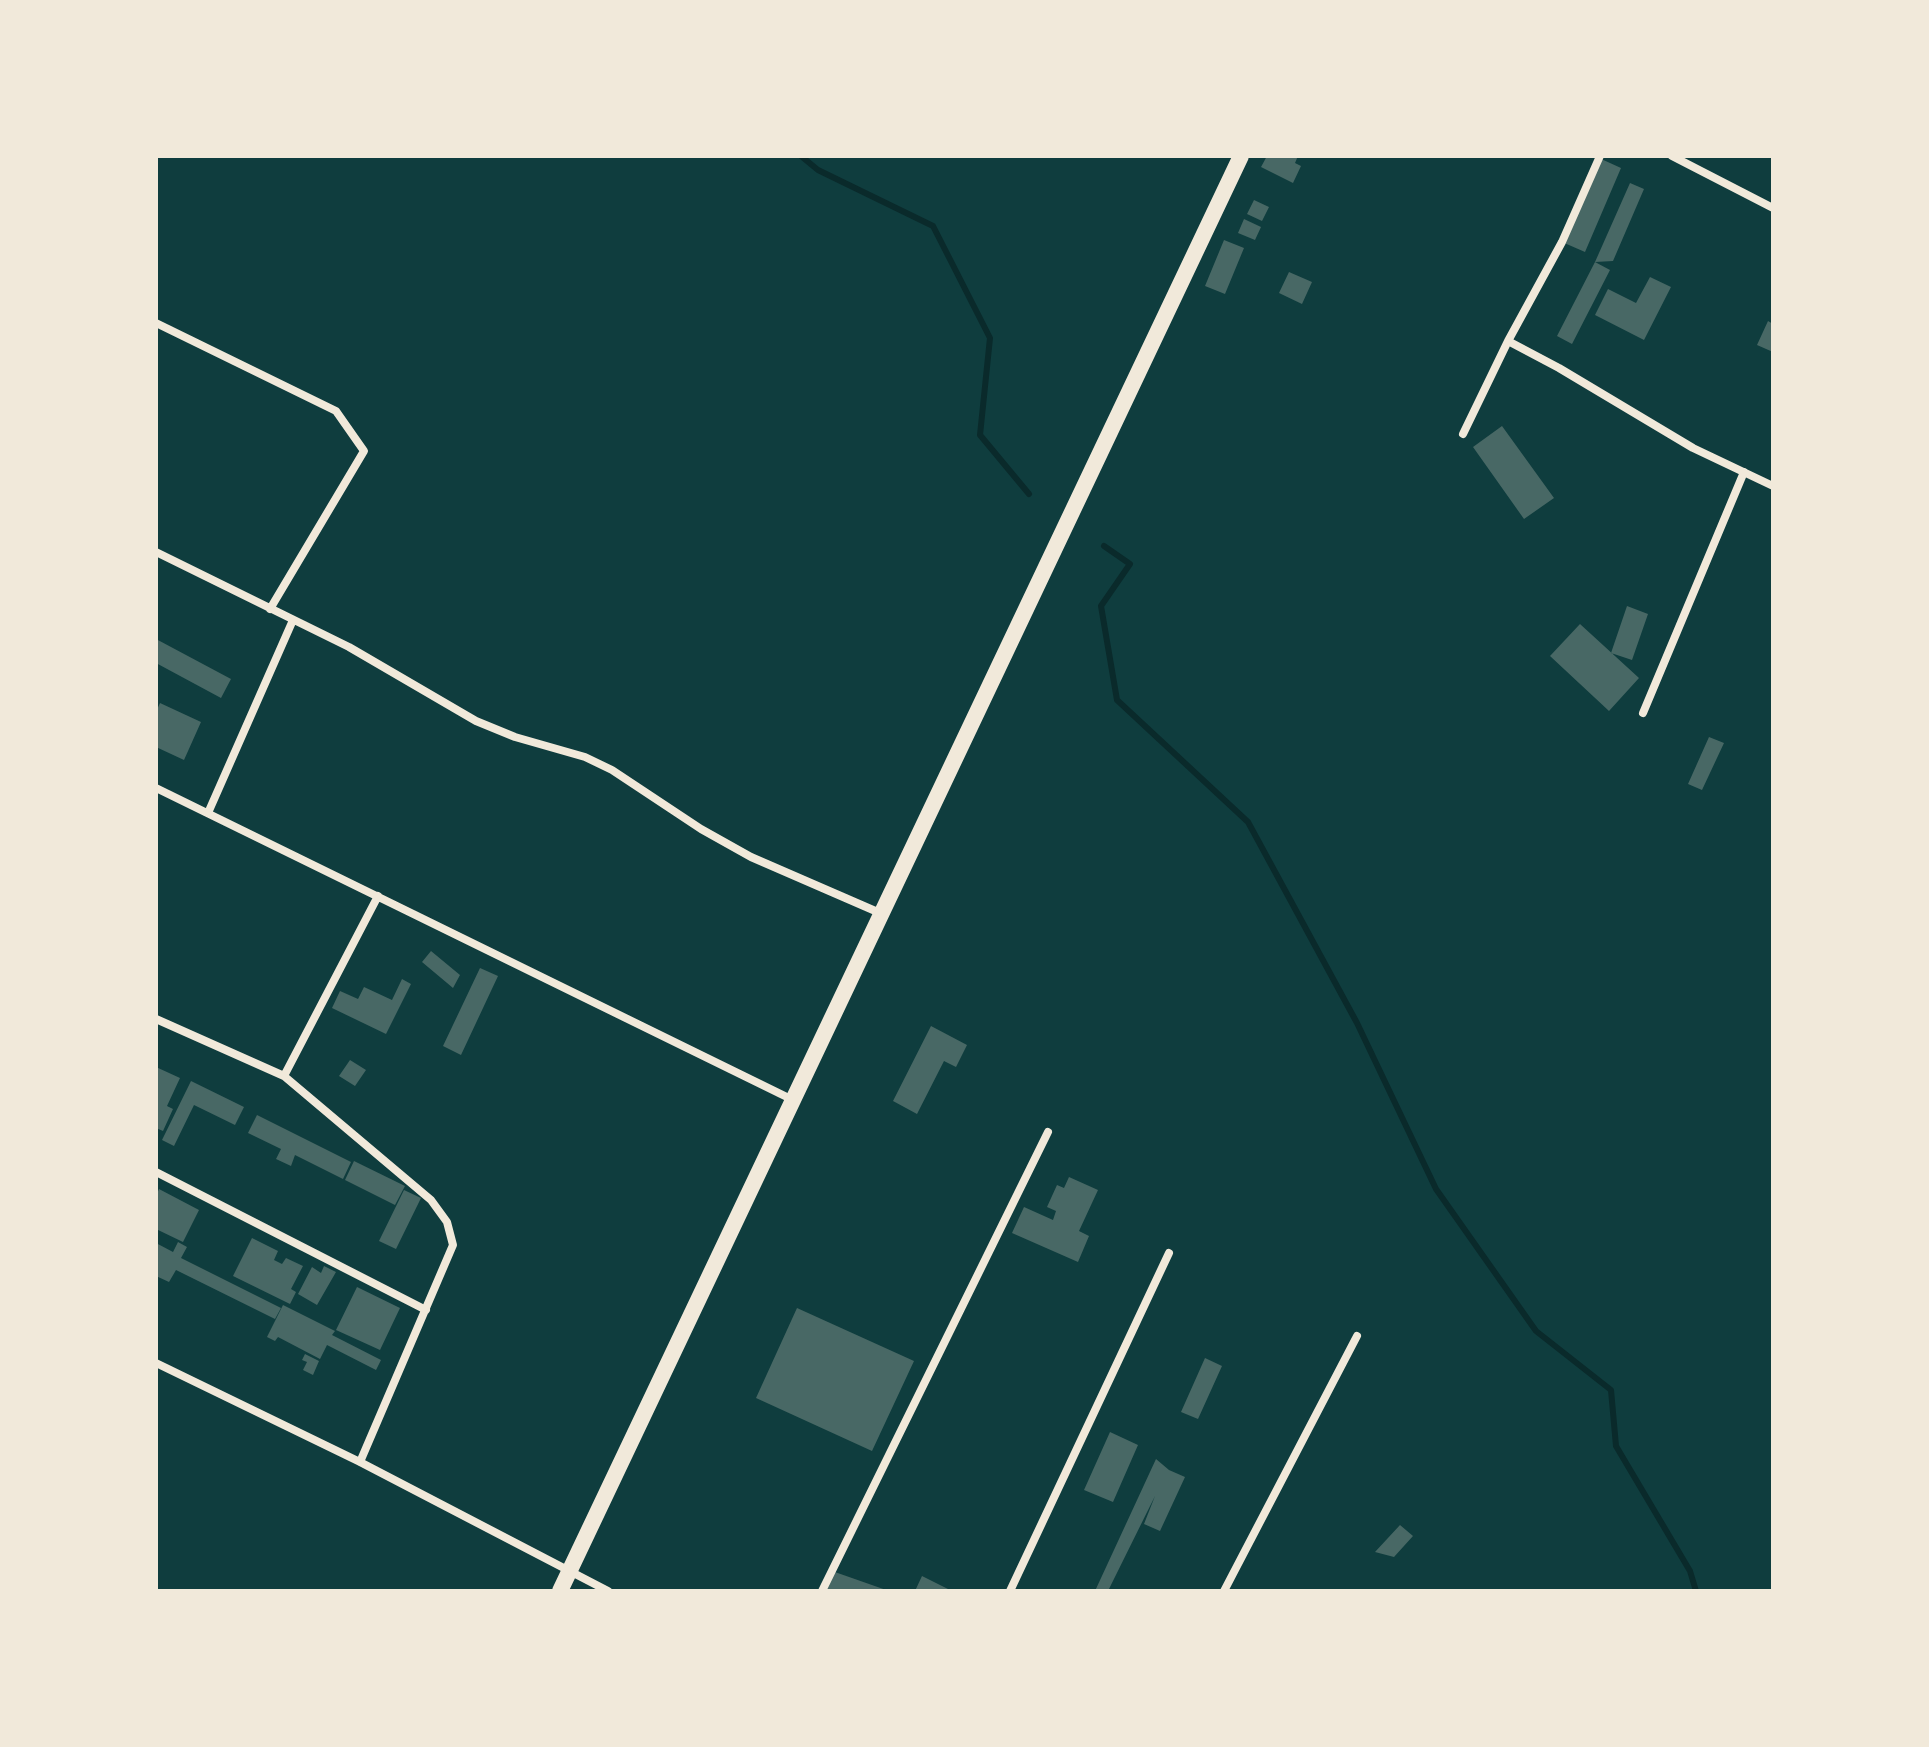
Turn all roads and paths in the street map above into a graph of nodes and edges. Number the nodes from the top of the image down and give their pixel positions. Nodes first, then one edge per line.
1 (1241, 156) edge
2 (1600, 156) edge
3 (1672, 156) edge
4 (1773, 208) edge
5 (156, 323) edge
6 (1508, 341) junction
7 (1463, 434) dead end
8 (1744, 472) junction
9 (1773, 486) edge
10 (156, 552) edge
11 (270, 609) junction
12 (293, 620) junction
13 (1643, 713) dead end
14 (156, 788) edge
15 (208, 813) junction
16 (378, 896) junction
17 (880, 913) junction
18 (156, 1019) edge
19 (284, 1076) junction
20 (793, 1100) junction
21 (1048, 1132) dead end
22 (156, 1172) edge
23 (1169, 1253) dead end
24 (426, 1310) junction
25 (1357, 1336) dead end
26 (156, 1363) edge
27 (360, 1462) junction
28 (569, 1572) junction
29 (560, 1591) edge
30 (608, 1591) edge
31 (822, 1591) edge
32 (1010, 1591) edge
33 (1224, 1591) edge

1 - 17 main road
2 - 6 street
3 - 4 street
5 - 11 street
6 - 7 street
6 - 8 street
8 - 9 street
8 - 13 street
10 - 11 street
11 - 12 street
12 - 15 street
12 - 17 street
14 - 15 street
15 - 16 street
16 - 19 street
16 - 20 street
17 - 20 main road
18 - 19 street
19 - 24 street
20 - 28 main road
21 - 31 street
22 - 24 street
23 - 32 street
24 - 27 street
25 - 33 street
26 - 27 street
27 - 28 street
28 - 29 main road
28 - 30 street

